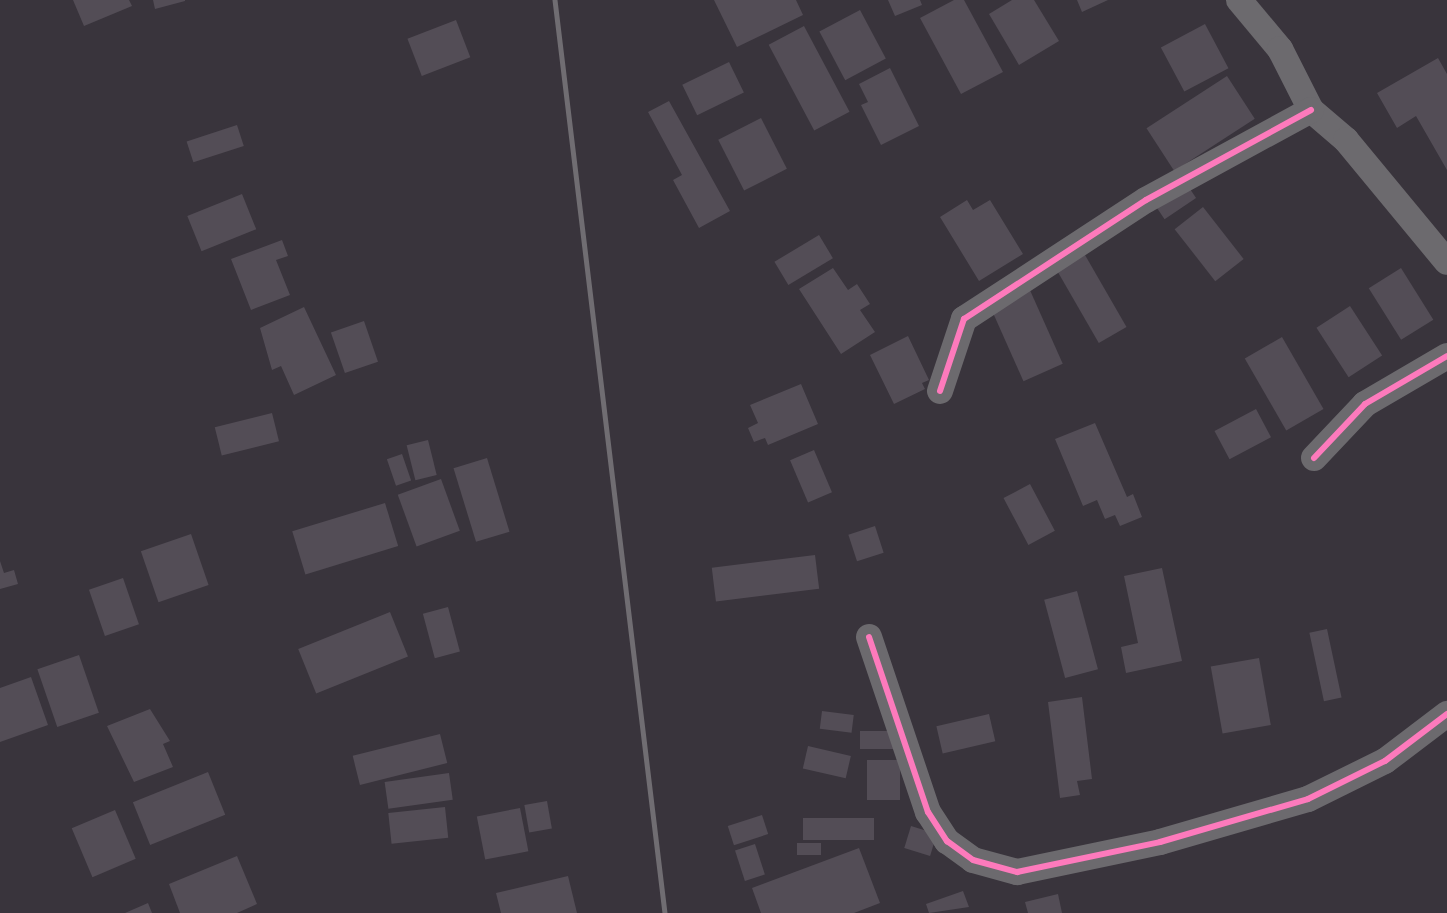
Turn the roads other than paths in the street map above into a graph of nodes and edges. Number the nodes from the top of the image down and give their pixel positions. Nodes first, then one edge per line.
1 (1239, 0) edge
2 (1311, 110) junction
3 (1447, 262) edge
4 (1447, 356) edge
5 (940, 391) dead end
6 (1314, 458) dead end
7 (869, 637) dead end
8 (1447, 714) edge

1 - 2 street
2 - 3 street
2 - 5 street
4 - 6 street
7 - 8 street

